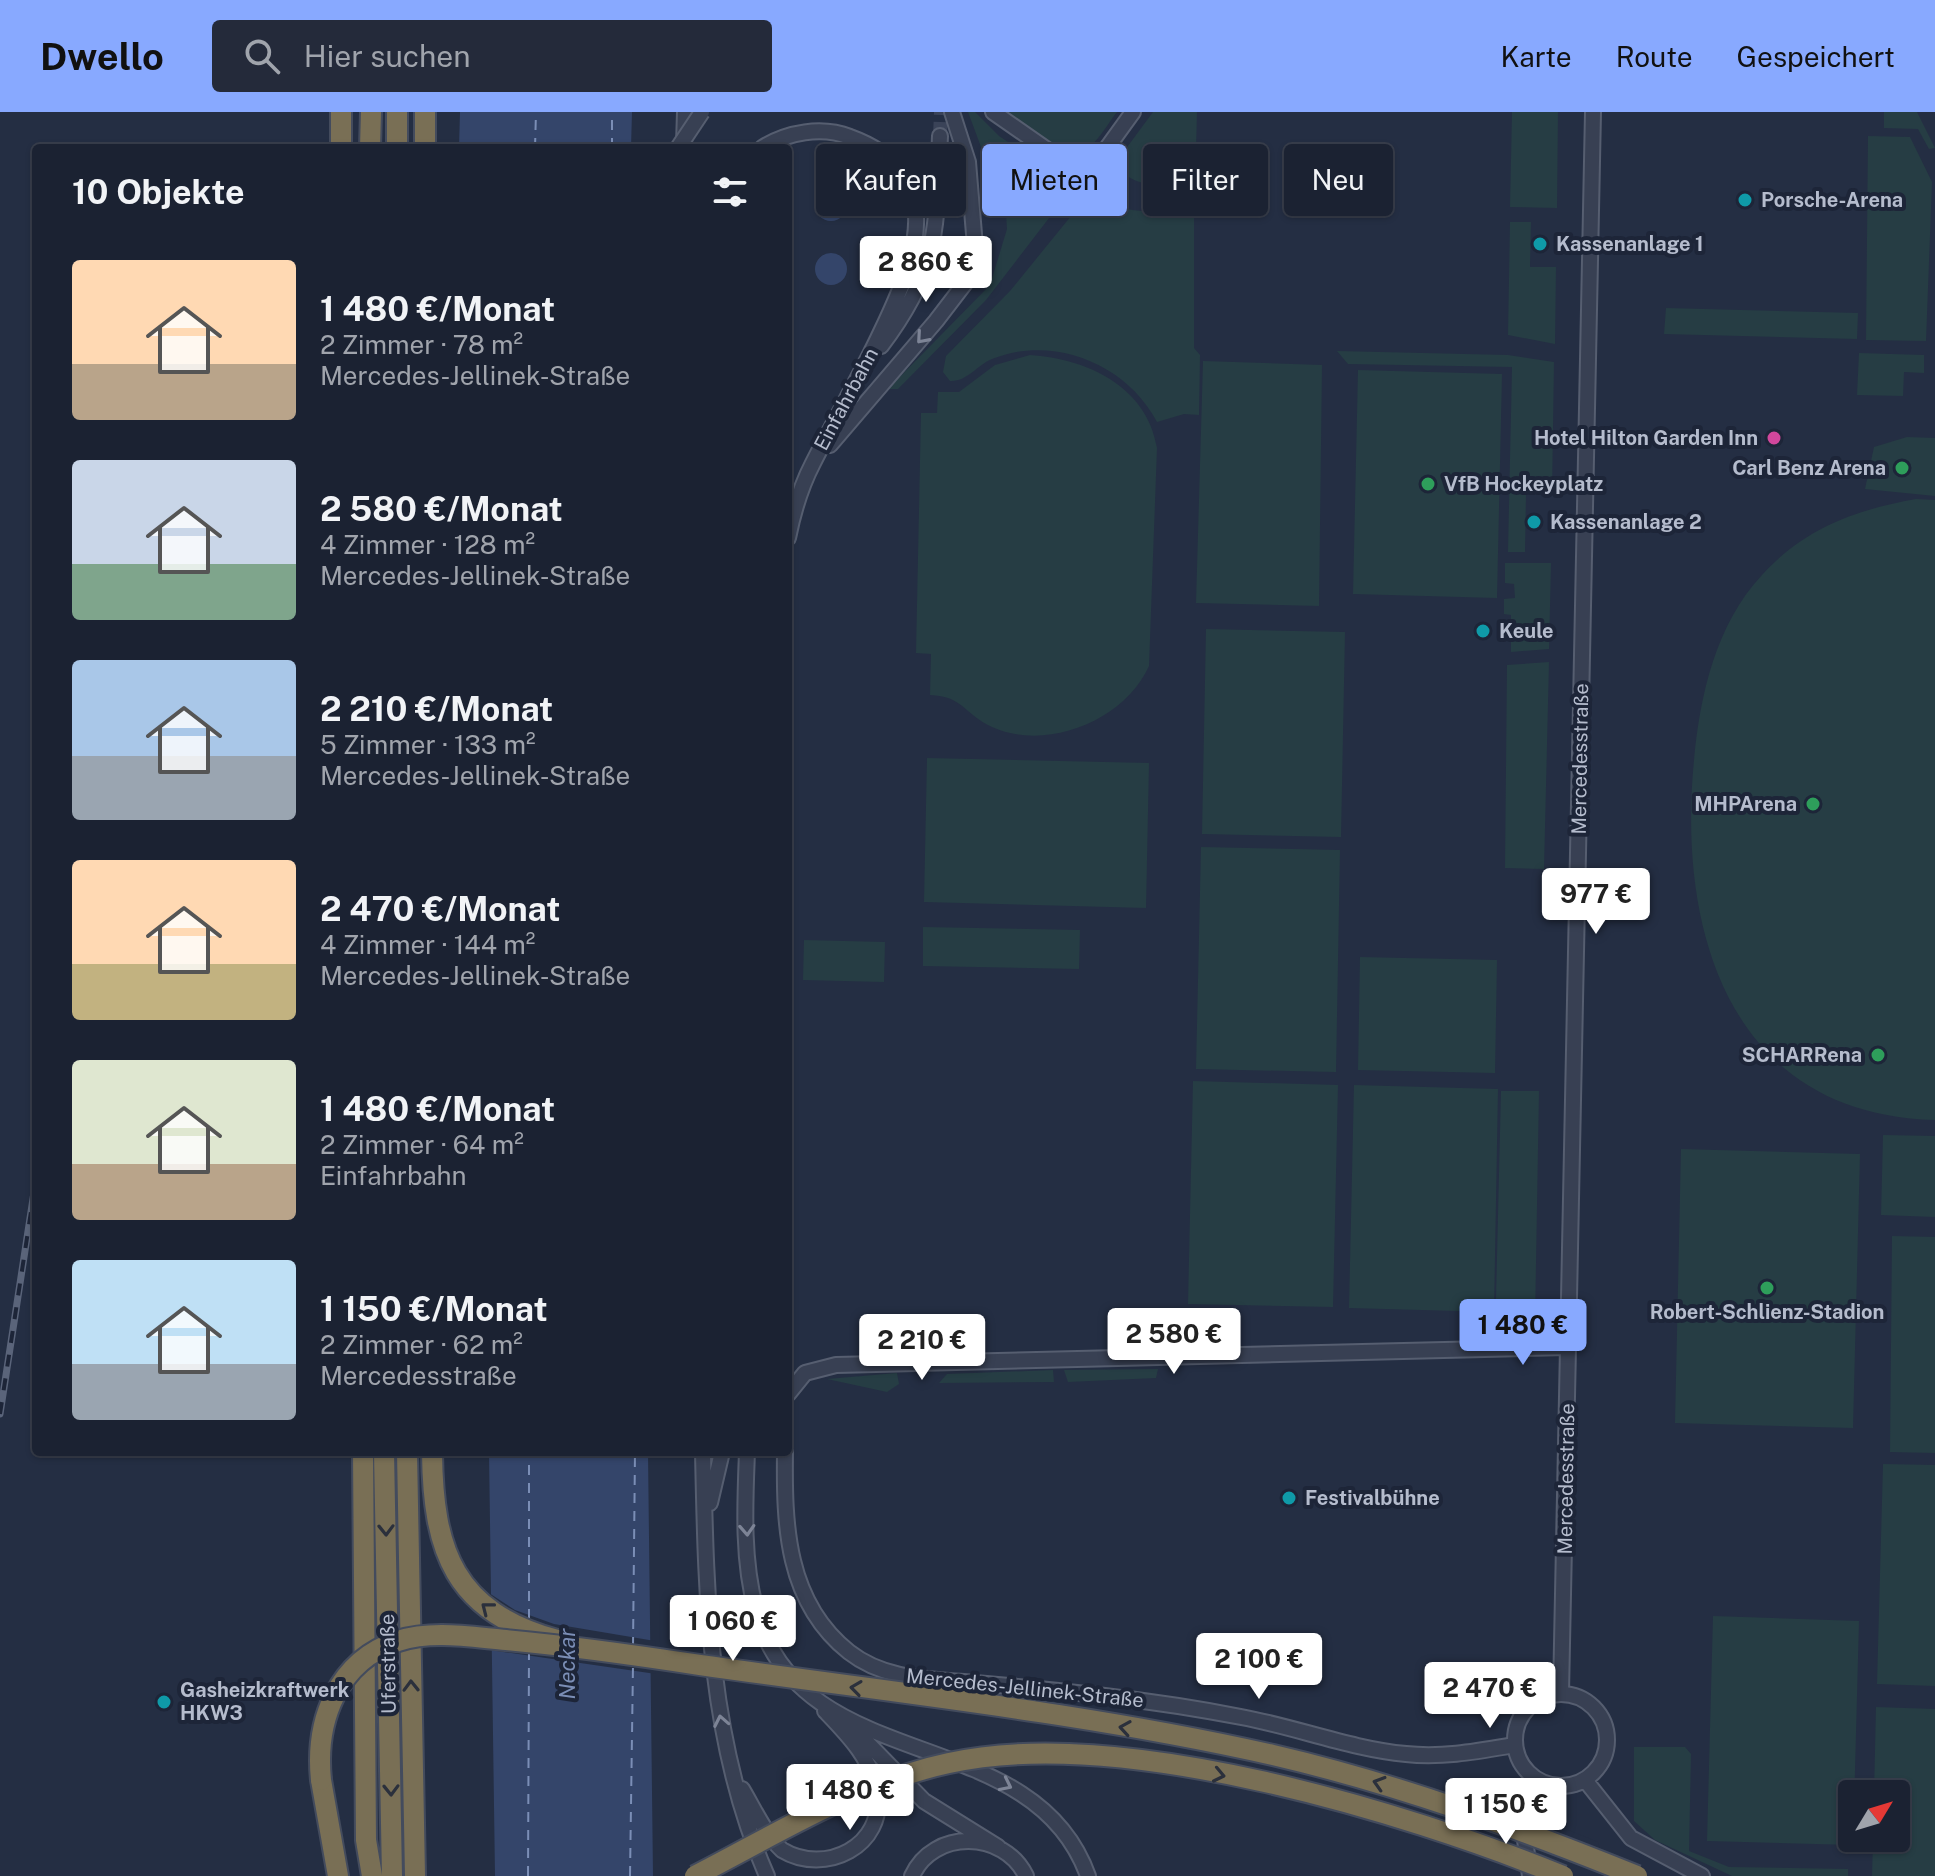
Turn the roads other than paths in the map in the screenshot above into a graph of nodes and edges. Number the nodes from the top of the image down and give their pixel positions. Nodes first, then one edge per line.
1 (341, 112) edge
2 (371, 112) edge
3 (397, 112) edge
4 (425, 112) edge
5 (685, 112) edge
6 (702, 112) edge
7 (952, 112) edge
8 (993, 112) edge
9 (1133, 112) edge
10 (1593, 112) edge
11 (940, 136) tunnel mouth
12 (341, 144) edge
13 (370, 144) edge
14 (397, 144) edge
15 (425, 144) edge
16 (681, 144) edge
17 (684, 144) edge
18 (770, 144) edge
19 (863, 370) junction
20 (811, 466) junction
21 (792, 525) edge
22 (1568, 1347) junction
23 (792, 1389) edge
24 (363, 1456) edge
25 (384, 1456) edge
26 (407, 1456) edge
27 (432, 1456) edge
28 (703, 1456) edge
29 (721, 1456) edge
30 (747, 1456) edge
31 (785, 1456) edge
32 (705, 1527) junction
33 (584, 1647) junction
34 (1561, 1693) junction
35 (811, 1696) junction
36 (830, 1709) junction
37 (1515, 1745) junction
38 (733, 1774) junction
39 (1585, 1780) junction
40 (1545, 1783) junction
41 (998, 1847) junction
42 (338, 1876) edge
43 (372, 1876) edge
44 (392, 1876) edge
45 (415, 1876) edge
46 (695, 1876) edge
47 (767, 1876) edge
48 (912, 1876) edge
49 (1026, 1876) edge
50 (1088, 1876) edge
51 (1530, 1876) edge
52 (1563, 1876) edge
53 (1637, 1876) edge
54 (1702, 1876) edge

1 - 12 highway
2 - 13 highway
3 - 14 highway
4 - 15 highway
5 - 17 street
6 - 16 street, bridge
7 -> 20 street
8 - 9 street
10 - 22 street, Mercedesstraße
11 - 19 street
18 - 19 street, Einfahrbahn
19 - 20 street, Einfahrbahn
20 - 21 street, Einfahrbahn
22 - 23 street
22 - 34 street, Mercedesstraße
24 - 43 highway
25 -> 44 highway, Uferstraße
45 -> 26 highway, Uferstraße
33 -> 27 highway, bridge
28 - 32 street
29 - 32 street
30 -> 35 street
31 - 37 street, Mercedes-Jellinek-Straße
38 -> 32 street
33 - 42 highway, bridge
53 -> 33 highway, bridge
34 - 37 street
34 - 39 street
35 - 36 street
35 - 38 street
36 - 41 street
36 -> 50 street
37 - 40 street
38 - 47 street
39 - 40 street
39 - 54 street
40 - 51 street
41 - 48 street
41 - 49 street
46 -> 52 highway, bridge

